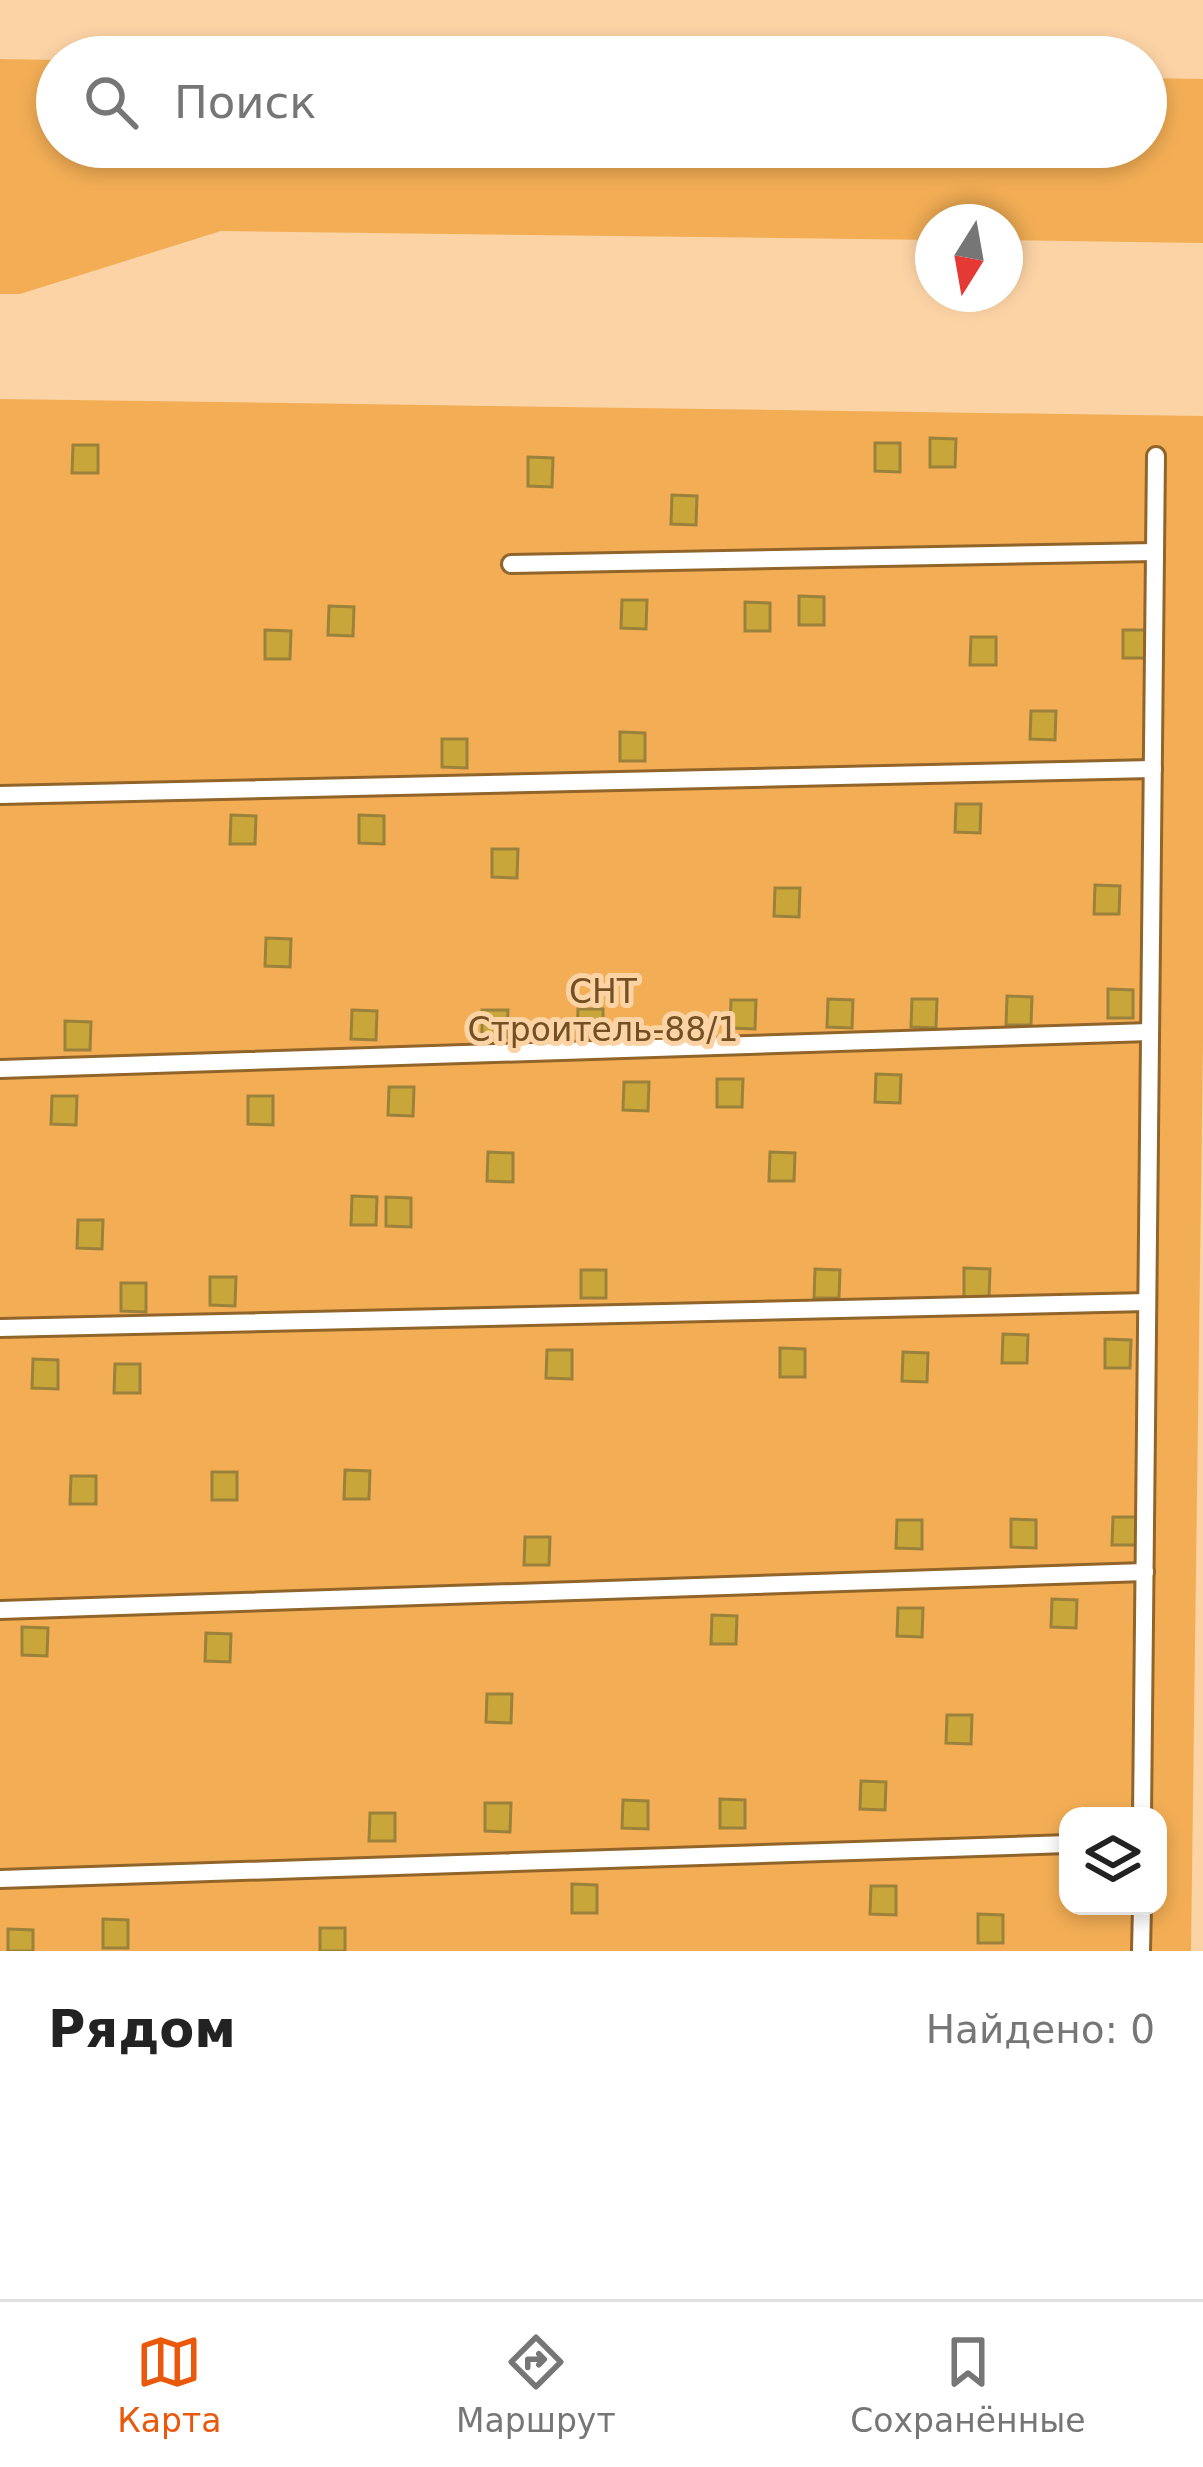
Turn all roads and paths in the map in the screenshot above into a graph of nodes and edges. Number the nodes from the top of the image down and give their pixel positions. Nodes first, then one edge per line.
1 (1156, 456) dead end
2 (1155, 552) junction
3 (511, 564) dead end
4 (1153, 769) junction
5 (0, 795) edge
6 (1150, 1032) junction
7 (0, 1069) edge
8 (1148, 1302) junction
9 (0, 1328) edge
10 (1145, 1573) junction
11 (0, 1610) edge
12 (1142, 1807) edge
13 (1059, 1844) edge
14 (0, 1879) edge
15 (1142, 1915) edge
16 (1141, 1951) edge

1 - 2 lane
2 - 3 lane
2 - 4 lane
4 - 5 lane
4 - 6 lane
6 - 7 lane
6 - 8 lane
8 - 9 lane
8 - 10 lane
10 - 11 lane
10 - 12 lane
13 - 14 lane
15 - 16 lane

